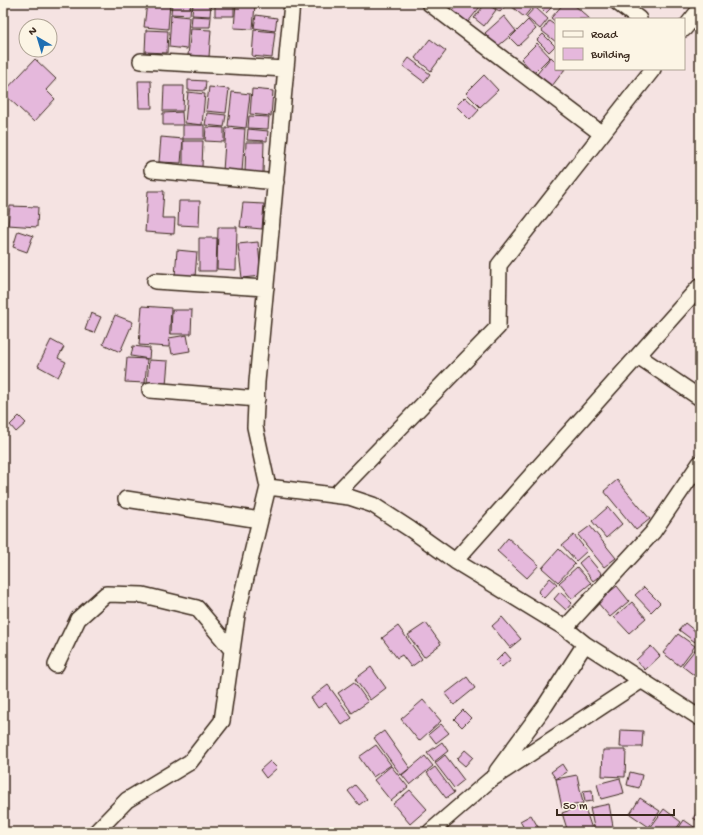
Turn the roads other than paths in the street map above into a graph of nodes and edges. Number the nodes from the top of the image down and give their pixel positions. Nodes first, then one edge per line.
1 (292, 3) edge
2 (429, 3) edge
3 (618, 3) edge
4 (700, 9) edge
5 (638, 18) edge
6 (685, 28) edge
7 (141, 61) dead end
8 (286, 69) junction
9 (652, 70) edge
10 (602, 134) junction
11 (152, 170) dead end
12 (276, 182) junction
13 (155, 281) dead end
14 (700, 286) edge
15 (266, 288) junction
16 (638, 356) junction
17 (150, 390) dead end
18 (700, 398) edge
19 (257, 399) junction
20 (700, 463) edge
21 (268, 487) junction
22 (335, 495) junction
23 (126, 500) dead end
24 (260, 520) junction
25 (455, 561) junction
26 (565, 628) junction
27 (585, 644) junction
28 (232, 650) junction
29 (56, 665) dead end
30 (642, 680) junction
31 (700, 718) edge
32 (490, 780) junction
33 (96, 832) edge
34 (430, 832) edge

1 - 8 street
2 - 10 street
3 - 5 street
4 - 6 street
7 - 8 street
8 - 12 street
9 - 10 street
10 - 22 street
11 - 12 street
12 - 15 street
13 - 15 street
14 - 16 street
15 - 19 street
16 - 18 street
16 - 25 street
17 - 19 street
19 - 21 street
20 - 26 street
21 - 22 street
21 - 24 street
22 - 25 street
23 - 24 street
24 - 28 street
25 - 26 street
26 - 27 street
27 - 30 street
27 - 32 street
28 - 29 street
28 - 33 street
30 - 31 street
30 - 32 street
32 - 34 street

